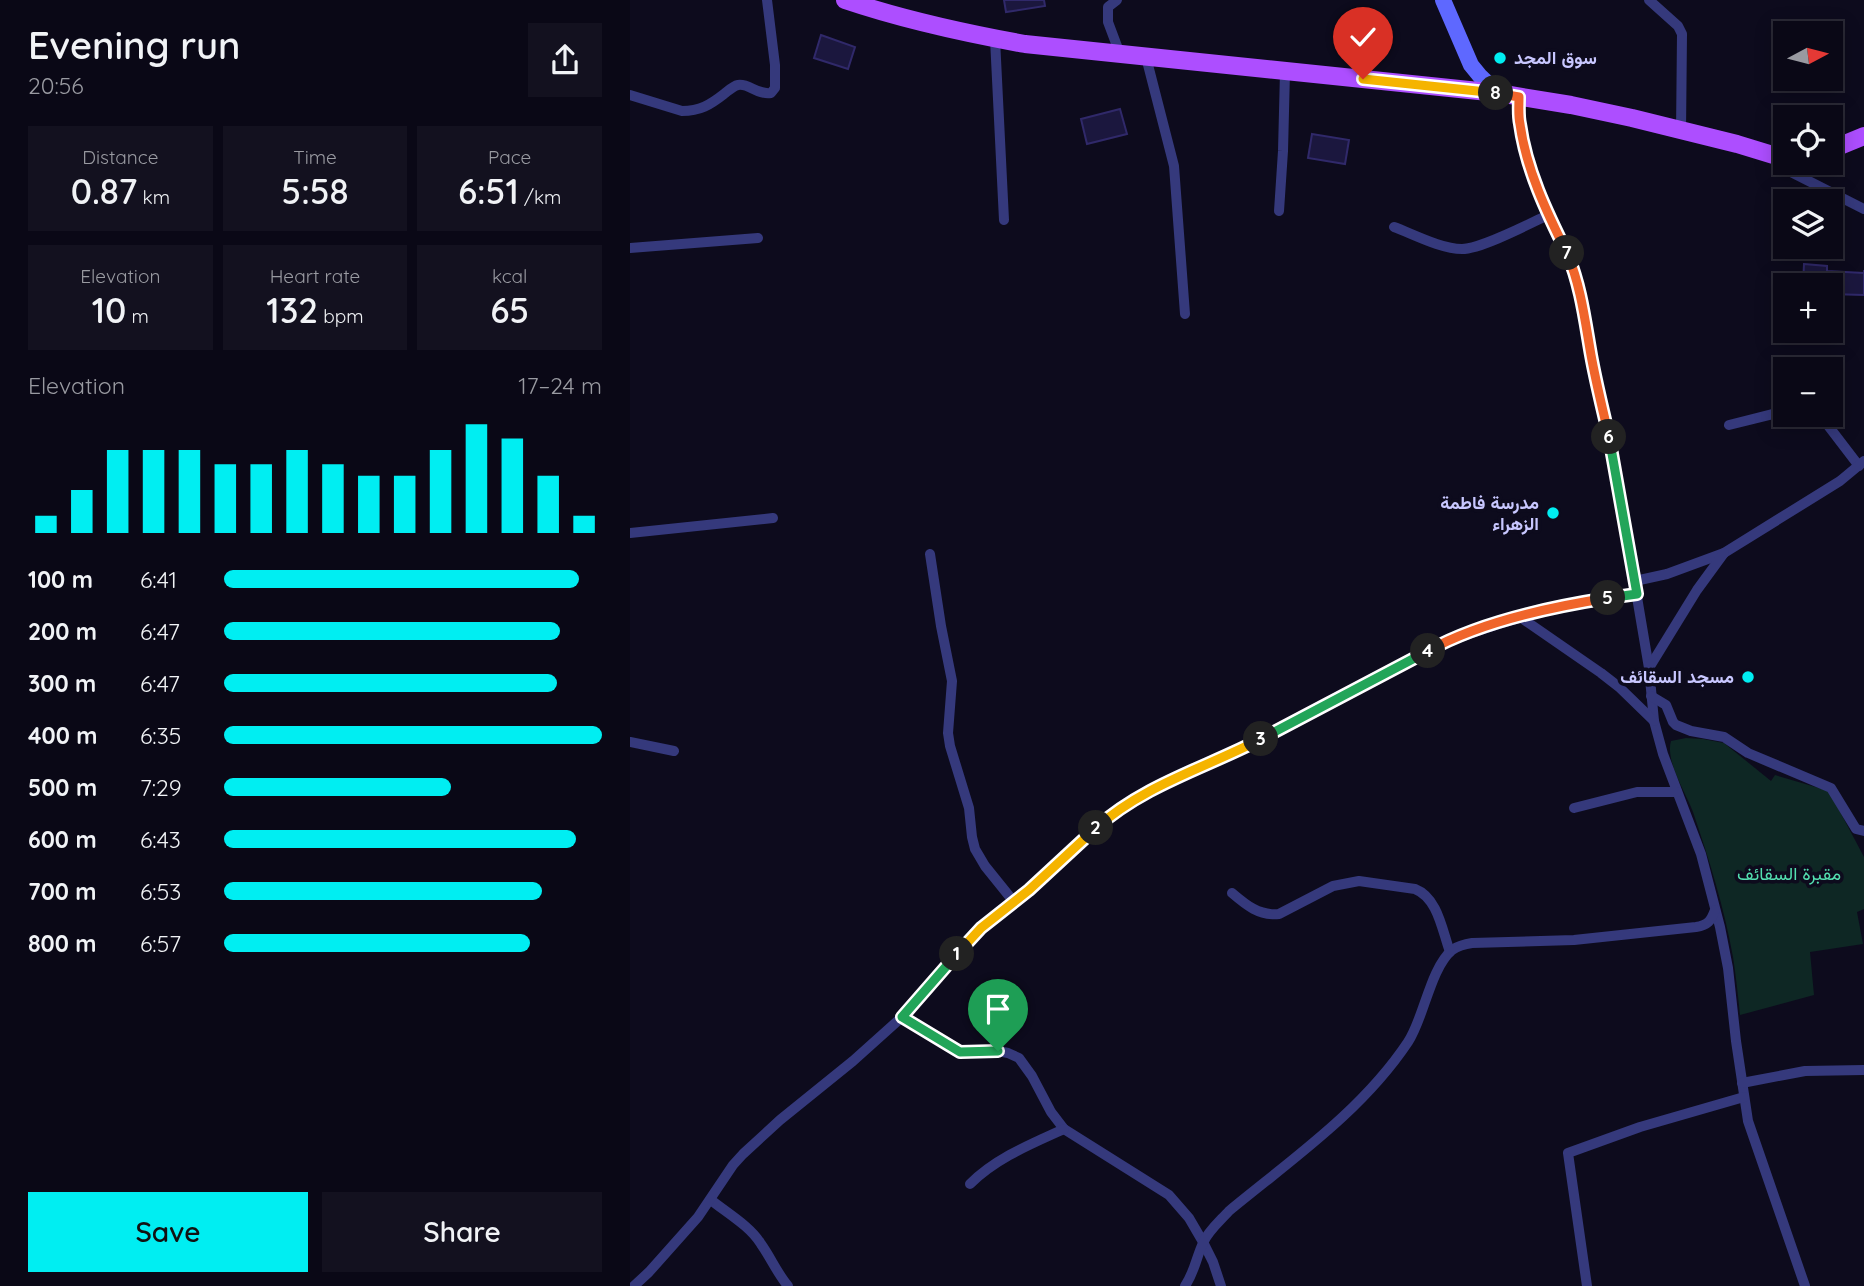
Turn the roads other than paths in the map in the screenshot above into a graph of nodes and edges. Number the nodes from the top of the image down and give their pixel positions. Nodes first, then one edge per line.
1 (767, 0) edge
2 (845, 0) edge
3 (1117, 0) edge
4 (1443, 0) edge
5 (1649, 0) edge
6 (995, 39) junction
7 (1120, 54) junction
8 (1146, 57) junction
9 (1285, 72) junction
10 (1498, 93) junction
11 (630, 95) edge
12 (1519, 97) junction
13 (1681, 132) junction
14 (1864, 136) edge
15 (1843, 145) edge
16 (1773, 153) edge
17 (1797, 175) edge
18 (1864, 209) edge
19 (1279, 211) dead end
20 (1548, 215) junction
21 (1004, 220) dead end
22 (1394, 227) dead end
23 (758, 238) dead end
24 (630, 248) edge
25 (1185, 314) dead end
26 (1773, 414) edge
27 (1730, 425) dead end
28 (1830, 427) edge
29 (1861, 463) edge
30 (773, 518) dead end
31 (630, 533) edge
32 (1724, 553) junction
33 (930, 554) dead end
34 (1635, 581) junction
35 (1637, 594) junction
36 (1520, 617) junction
37 (1649, 668) junction
38 (1651, 696) junction
39 (1654, 721) junction
40 (630, 742) edge
41 (674, 751) dead end
42 (1677, 792) junction
43 (1574, 808) dead end
44 (1864, 831) edge
45 (1232, 893) dead end
46 (1014, 902) junction
47 (1715, 910) junction
48 (1450, 951) junction
49 (902, 1017) junction
50 (1864, 1070) edge
51 (1742, 1083) junction
52 (1744, 1097) junction
53 (1064, 1129) junction
54 (970, 1184) dead end
55 (711, 1199) junction
56 (1203, 1242) junction
57 (634, 1286) edge
58 (788, 1286) edge
59 (1185, 1286) edge
60 (1221, 1286) edge
61 (1587, 1286) edge
62 (1805, 1286) edge

1 - 11 street
2 - 6 main road
3 - 7 street
4 - 10 street
5 - 13 street
6 - 7 main road
6 - 21 street
7 - 8 main road
8 - 9 main road
8 - 25 street
9 - 10 main road
9 - 19 street
10 - 12 main road
12 - 13 main road
12 - 20 street
13 - 16 main road
14 - 15 main road
17 - 18 street
20 - 22 street
20 - 34 street
23 - 24 street
26 - 27 street
28 - 29 street
29 - 32 street
30 - 31 street
32 - 34 street
32 - 37 street
33 - 46 street
34 - 35 street
35 - 36 street
35 - 37 street
36 - 39 street
36 - 46 street
37 - 38 street
38 - 39 street
38 - 44 street
39 - 42 street
40 - 41 street
42 - 43 street
42 - 47 street
45 - 48 street
46 - 49 street
47 - 48 street
47 - 51 street
48 - 56 street
49 - 53 street
49 - 55 street
50 - 51 street
51 - 52 street
52 - 61 street
52 - 62 street
53 - 54 street
53 - 56 street
55 - 57 street
55 - 58 street
56 - 59 street
56 - 60 street

